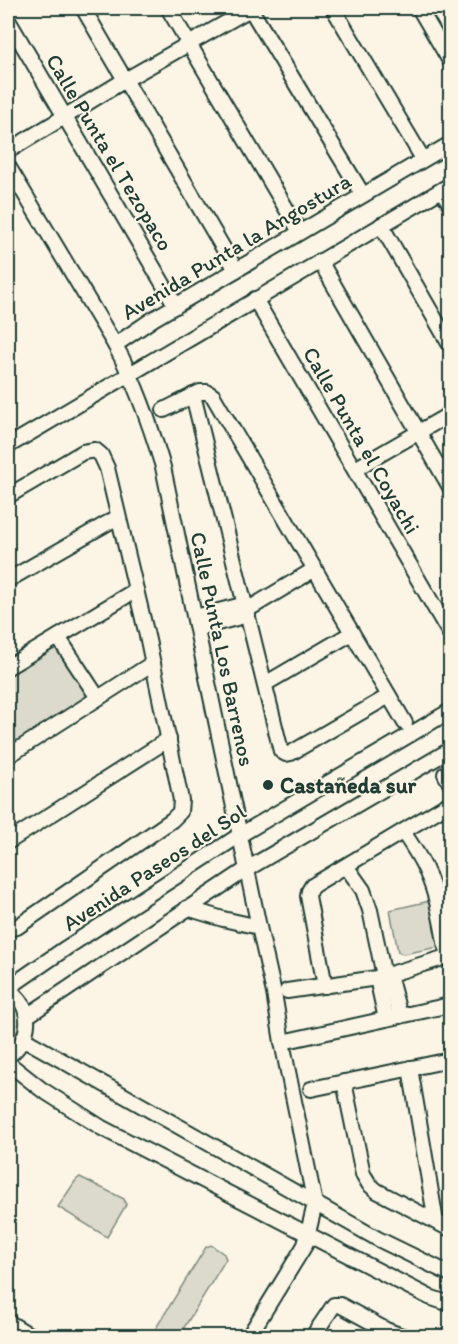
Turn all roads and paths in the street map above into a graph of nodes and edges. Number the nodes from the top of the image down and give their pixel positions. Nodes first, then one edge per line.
1 (83, 8) edge
2 (168, 8) edge
3 (251, 8) edge
4 (333, 8) edge
5 (418, 8) edge
6 (8, 20) edge
7 (189, 43) junction
8 (450, 61) edge
9 (125, 80) junction
10 (64, 117) junction
11 (450, 144) edge
12 (8, 151) edge
13 (423, 159) junction
14 (8, 166) edge
15 (446, 187) edge
16 (363, 195) junction
17 (450, 204) edge
18 (381, 225) junction
19 (300, 232) junction
20 (320, 261) junction
21 (236, 270) junction
22 (255, 299) junction
23 (176, 306) junction
24 (115, 345) junction
25 (450, 345) edge
26 (130, 374) junction
27 (193, 395) junction
28 (164, 410) dead end
29 (450, 414) edge
30 (419, 432) junction
31 (8, 446) edge
32 (355, 469) junction
33 (450, 487) edge
34 (8, 496) edge
35 (118, 517) junction
36 (315, 569) junction
37 (8, 580) edge
38 (136, 590) junction
39 (247, 610) junction
40 (196, 622) junction
41 (352, 633) junction
42 (450, 634) edge
43 (58, 636) junction
44 (153, 663) junction
45 (8, 667) edge
46 (266, 684) junction
47 (389, 696) junction
48 (98, 698) junction
49 (450, 711) edge
50 (405, 723) dead end
51 (169, 739) junction
52 (450, 750) edge
53 (8, 756) edge
54 (450, 803) edge
55 (403, 832) junction
56 (240, 836) junction
57 (8, 842) edge
58 (346, 866) junction
59 (247, 868) junction
60 (187, 909) junction
61 (259, 927) junction
62 (8, 929) edge
63 (449, 957) edge
64 (383, 976) junction
65 (325, 986) junction
66 (8, 989) edge
67 (287, 992) dead end
68 (450, 1005) edge
69 (27, 1016) junction
70 (393, 1018) junction
71 (24, 1039) junction
72 (282, 1042) junction
73 (8, 1056) edge
74 (450, 1060) edge
75 (8, 1064) edge
76 (410, 1068) junction
77 (344, 1082) junction
78 (311, 1089) dead end
79 (315, 1204) junction
80 (436, 1222) junction
81 (450, 1229) edge
82 (307, 1234) junction
83 (449, 1270) edge
84 (450, 1304) edge
85 (8, 1322) edge
86 (32, 1336) edge
87 (249, 1336) edge
88 (313, 1336) edge
89 (401, 1336) edge

1 - 9 street
2 - 7 street
3 - 7 street
3 - 16 street
4 - 13 street
5 - 8 street
6 - 10 street, Calle Punta el Tezopaco
7 - 9 street
7 - 19 street
9 - 10 street
9 - 21 street
10 - 12 street
10 - 23 street, Calle Punta el Tezopaco
11 - 13 street, Avenida Punta la Angostura
13 - 16 street, Avenida Punta la Angostura
14 - 24 street
15 - 17 street
15 - 18 street
16 - 19 street, Avenida Punta la Angostura
18 - 20 street
18 - 25 street
19 - 21 street, Avenida Punta la Angostura
20 - 22 street
20 - 30 street
21 - 23 street, Avenida Punta la Angostura
22 - 26 street
22 - 32 street, Calle Punta el Coyachi
23 - 24 street, Avenida Punta la Angostura
24 - 26 street, Avenida Punta la Angostura
26 - 31 street
26 - 40 street, Calle Punta Los Barrenos
27 - 28 street
27 - 36 street
27 - 39 street
29 - 30 street
30 - 32 street
30 - 33 street
32 - 42 street, Calle Punta el Coyachi
34 - 35 street
35 - 37 street
35 - 38 street
36 - 39 street
36 - 41 street
38 - 43 street
38 - 44 street
39 - 40 street
39 - 46 street
40 - 56 street, Calle Punta Los Barrenos
41 - 46 street
41 - 47 street
43 - 45 street
43 - 48 street
44 - 48 street
44 - 51 street
46 - 47 street
47 - 50 street
48 - 53 street
49 - 56 street, Avenida Paseos del Sol
51 - 57 street
51 - 62 street
52 - 59 street
54 - 55 street
55 - 58 street
55 - 63 street
56 - 59 street, Calle Punta Los Barrenos
56 - 66 street, Avenida Paseos del Sol
58 - 64 street
58 - 65 street
59 - 60 street
59 - 61 street, Calle Punta Los Barrenos
60 - 61 street
60 - 69 street
61 - 72 street, Calle Punta Los Barrenos
63 - 64 street
64 - 65 street
64 - 70 street
65 - 67 street
66 - 69 street
68 - 70 street
69 - 71 street
70 - 72 street
71 - 73 street
71 - 79 street
72 - 79 street, Calle Punta Los Barrenos
74 - 76 street
75 - 82 street
76 - 77 street
76 - 80 street
77 - 78 street
77 - 80 street
79 - 82 street
79 - 83 street
80 - 81 street
82 - 84 street
82 - 87 street
85 - 86 street
88 - 89 street

